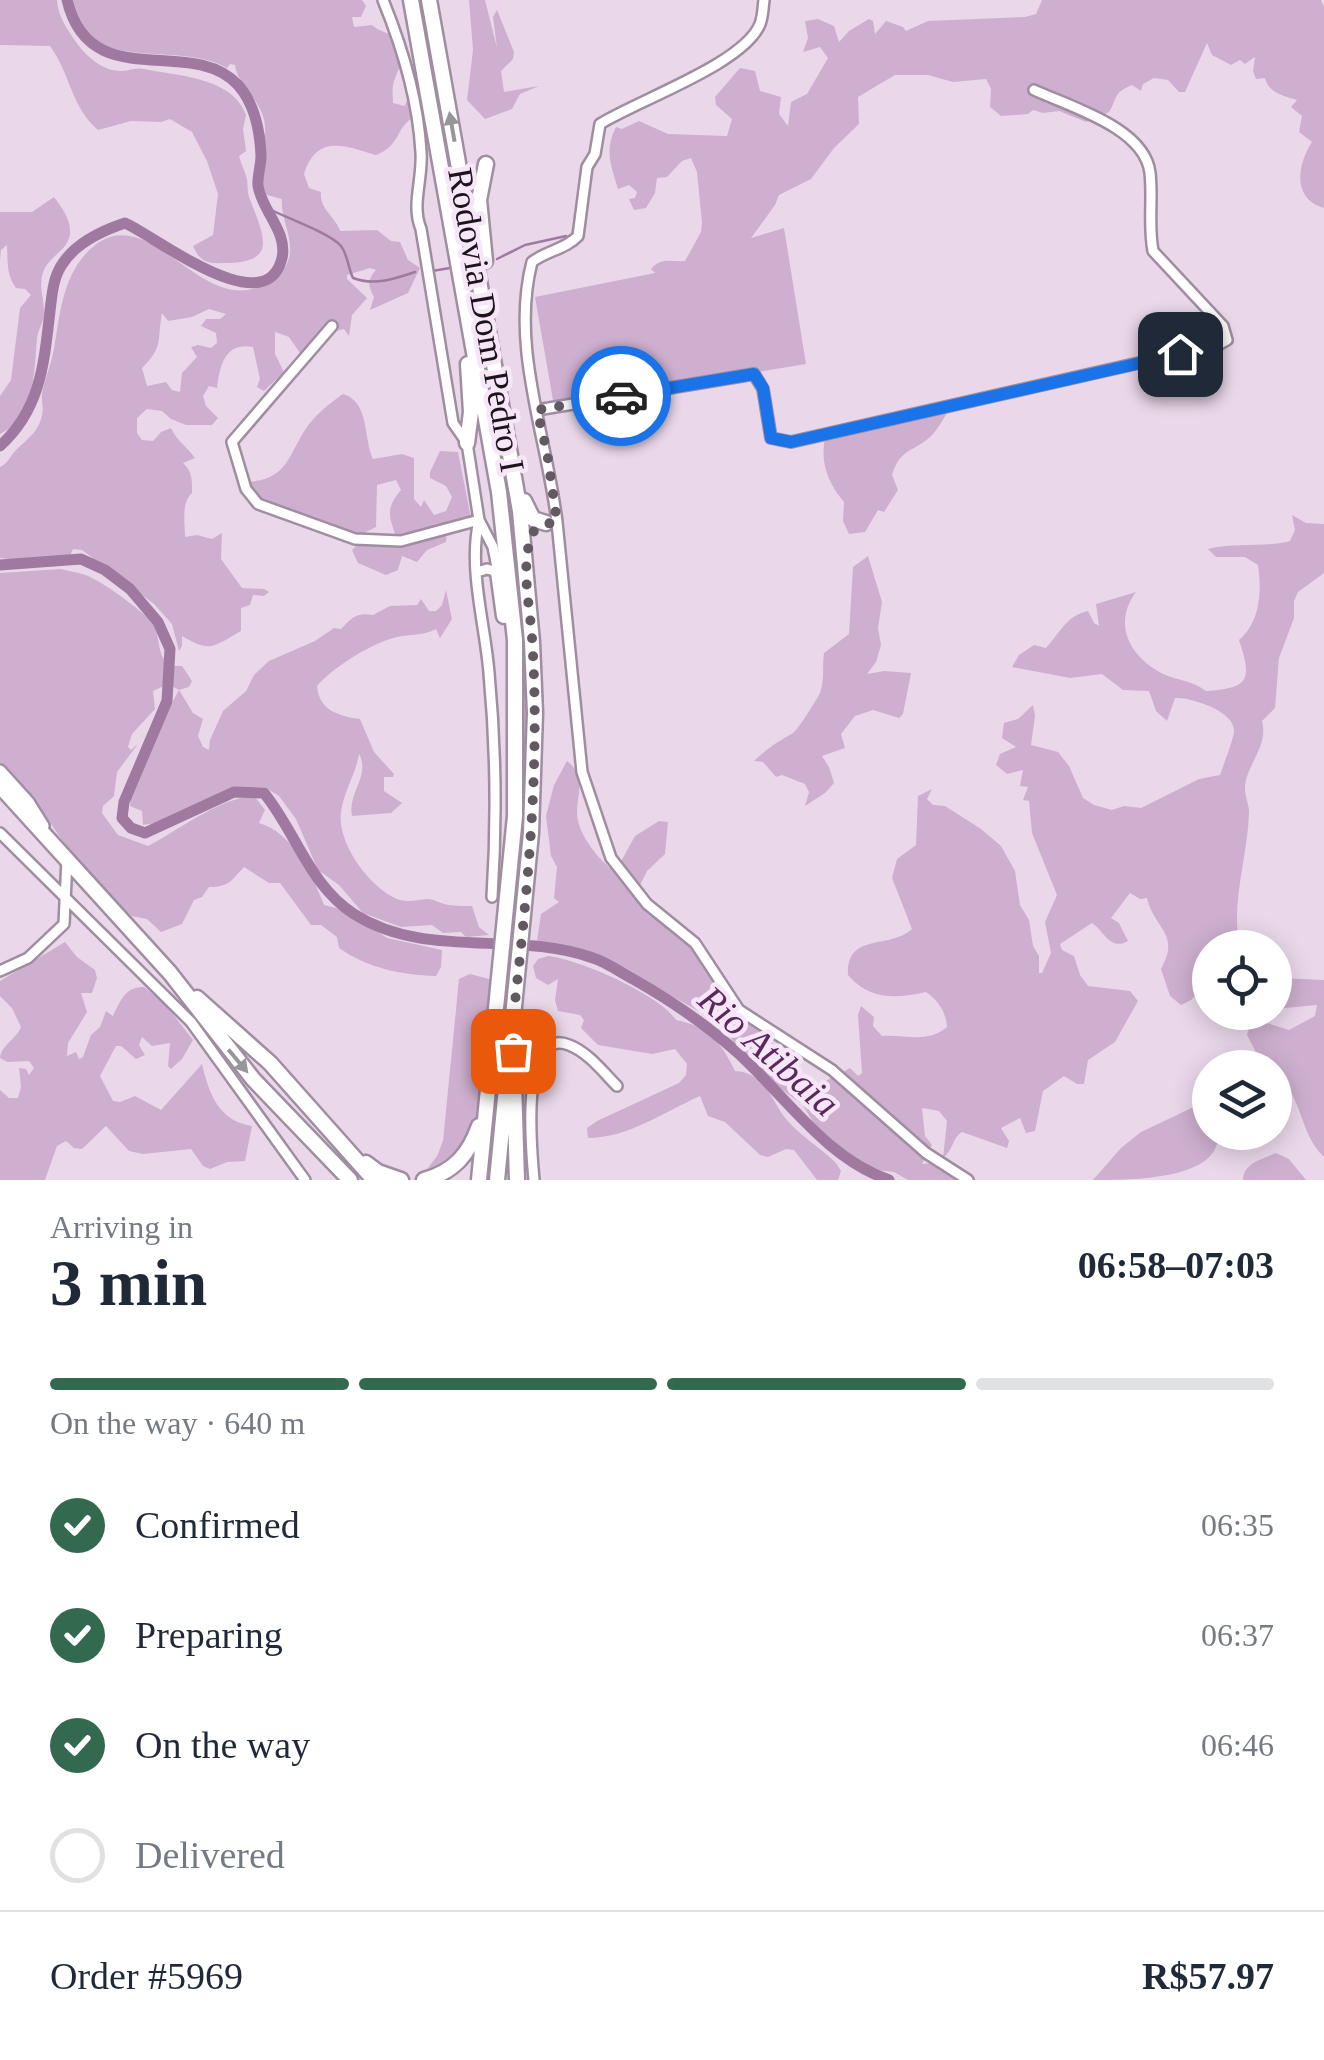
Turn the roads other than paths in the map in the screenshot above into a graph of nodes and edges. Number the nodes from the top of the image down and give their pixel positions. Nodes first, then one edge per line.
1 (383, 0) edge
2 (411, 0) edge
3 (429, 0) edge
4 (764, 0) edge
5 (1034, 90) dead end
6 (486, 164) dead end
7 (458, 259) junction
8 (332, 326) dead end
9 (497, 376) junction
10 (537, 410) junction
11 (467, 443) junction
12 (512, 463) junction
13 (479, 520) junction
14 (552, 523) junction
15 (477, 572) junction
16 (498, 572) junction
17 (527, 572) junction
18 (518, 740) junction
19 (0, 771) edge
20 (0, 786) edge
21 (25, 806) junction
22 (0, 833) edge
23 (66, 856) junction
24 (66, 896) junction
25 (492, 896) dead end
26 (0, 954) edge
27 (10, 966) junction
28 (0, 971) edge
29 (170, 973) junction
30 (511, 1038) junction
31 (283, 1079) junction
32 (618, 1086) dead end
33 (266, 1091) junction
34 (486, 1106) junction
35 (347, 1150) junction
36 (305, 1180) edge
37 (347, 1180) edge
38 (374, 1180) edge
39 (401, 1180) edge
40 (424, 1180) edge
41 (479, 1180) edge
42 (496, 1180) edge
43 (517, 1180) edge
44 (534, 1180) edge
45 (968, 1180) edge

1 - 11 street
2 - 7 highway, Rodovia Dom Pedro I
9 -> 3 highway, Rodovia Dom Pedro I
4 - 10 street
5 - 10 street
6 - 9 highway
7 - 11 highway
7 - 18 highway, Rodovia Dom Pedro I
8 - 13 street
9 - 12 highway, Rodovia Dom Pedro I
10 - 14 street
11 - 13 street
12 - 14 highway
12 - 17 highway, Rodovia Dom Pedro I
13 - 15 street
13 - 16 street
14 - 17 highway
14 - 45 street
15 - 16 street
15 - 25 street
16 - 18 highway
17 - 30 highway, Rodovia Dom Pedro I
18 - 34 highway, Rodovia Dom Pedro I
19 - 21 main road
20 - 21 highway
21 - 23 highway
22 - 24 street
23 - 24 street
23 - 29 highway
24 - 27 street
24 - 36 street
26 - 27 street
27 - 28 street
29 - 31 highway
29 -> 33 highway
30 - 42 highway, Rodovia Dom Pedro I
30 - 43 highway
31 - 33 highway
31 - 35 highway
32 - 44 street
33 - 37 highway
34 - 40 highway
34 - 41 highway, Rodovia Dom Pedro I
35 - 38 highway
35 - 39 highway

